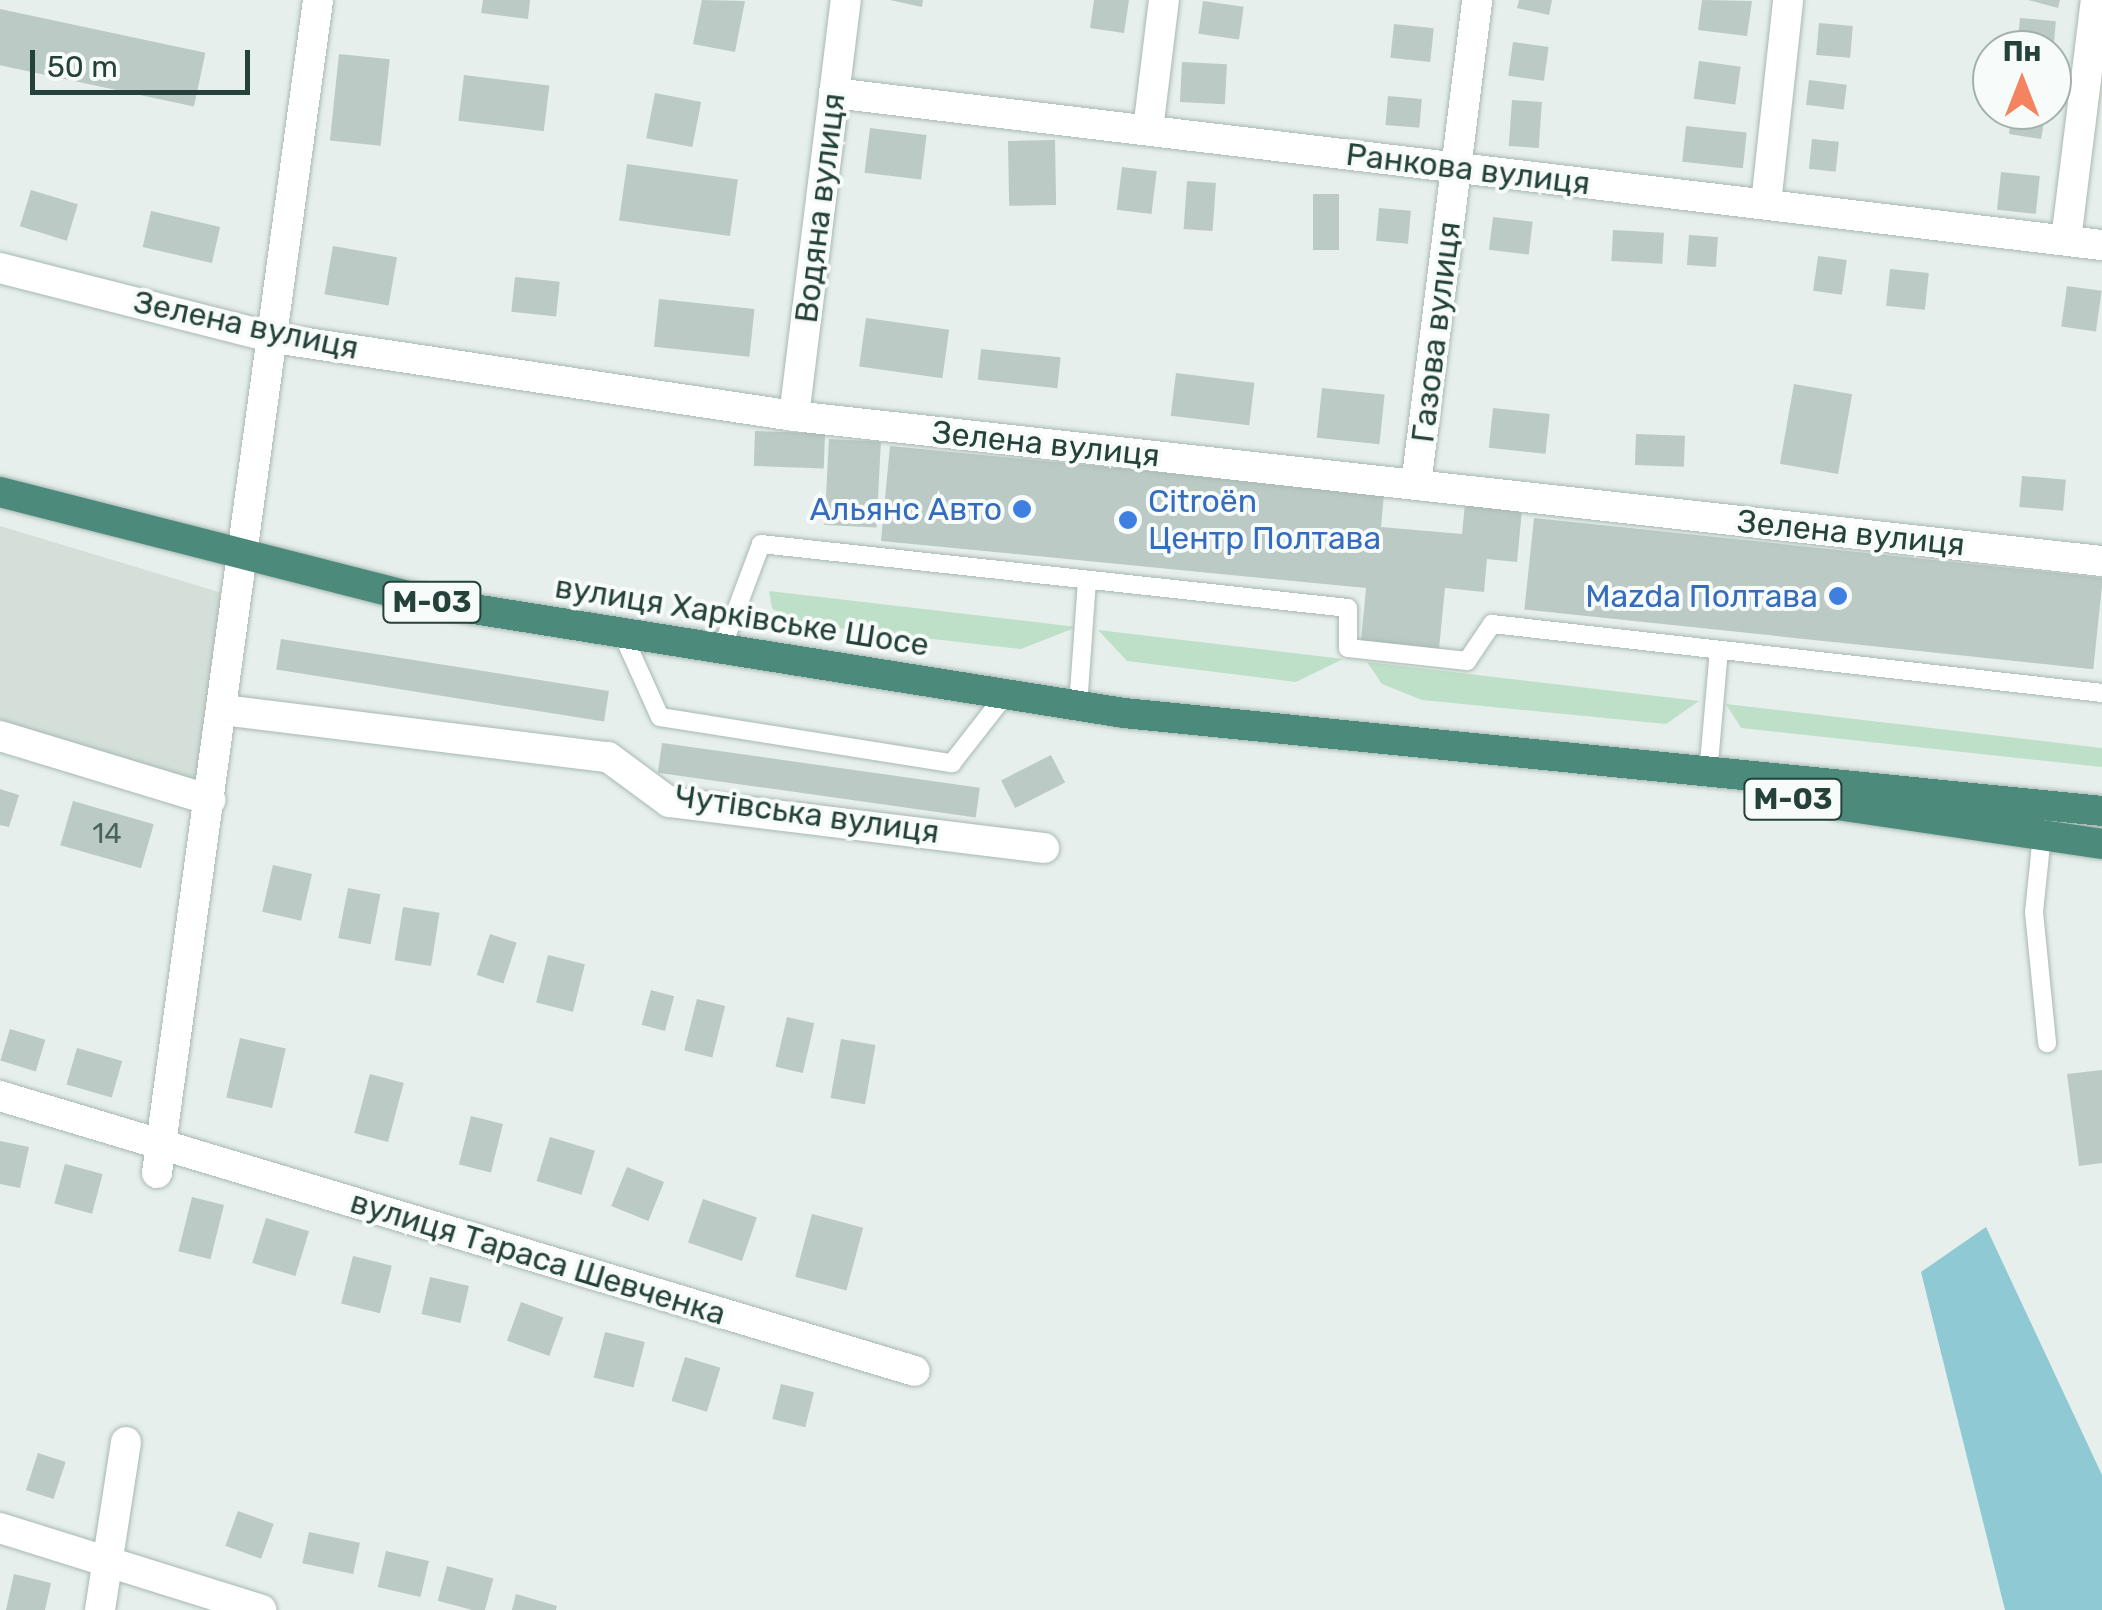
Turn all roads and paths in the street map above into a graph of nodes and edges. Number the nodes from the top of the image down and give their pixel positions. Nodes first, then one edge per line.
1 (318, 0) edge
2 (846, 0) edge
3 (1164, 0) edge
4 (1478, 0) edge
5 (1788, 0) edge
6 (2096, 0) edge
7 (834, 93) junction
8 (1148, 130) junction
9 (1458, 168) junction
10 (1766, 204) junction
11 (2066, 240) junction
12 (2102, 244) edge
13 (0, 268) edge
14 (274, 338) junction
15 (794, 416) junction
16 (1416, 485) junction
17 (0, 492) edge
18 (245, 560) junction
19 (2102, 561) edge
20 (1087, 580) junction
21 (622, 633) junction
22 (722, 648) junction
23 (1719, 650) junction
24 (2102, 693) edge
25 (1006, 694) junction
26 (1078, 706) junction
27 (223, 710) junction
28 (0, 736) edge
29 (1483, 754) junction
30 (1708, 774) junction
31 (210, 800) junction
32 (2102, 810) edge
33 (2042, 835) junction
34 (2102, 844) edge
35 (1044, 848) dead end
36 (2048, 1044) dead end
37 (0, 1096) edge
38 (159, 1159) junction
39 (915, 1372) dead end
40 (126, 1442) dead end
41 (0, 1528) edge
42 (111, 1562) junction
43 (100, 1610) edge
44 (261, 1610) edge

1 - 14 street
2 - 7 street, Водяна вулиця
3 - 8 street
4 - 9 street, Газова вулиця
5 - 10 street
6 - 11 street
7 - 8 street, Ранкова вулиця
7 - 15 street, Водяна вулиця
8 - 9 street, Ранкова вулиця
9 - 10 street, Ранкова вулиця
9 - 16 street, Газова вулиця
10 - 11 street, Ранкова вулиця
11 - 12 street, Ранкова вулиця
13 - 14 street, Зелена вулиця
14 - 15 street, Зелена вулиця
14 - 18 street
15 - 16 street, Зелена вулиця
16 - 19 street, Зелена вулиця
17 - 18 highway, вулиця Харківське Шосе / М-03
18 - 21 highway, вулиця Харківське Шосе / М-03
18 - 27 street
20 - 22 lane
20 - 23 lane
20 - 26 lane
21 - 22 highway, вулиця Харківське Шосе / М-03
21 - 25 lane
22 - 25 highway, вулиця Харківське Шосе / М-03
23 - 24 lane
23 - 30 lane
25 - 26 highway, вулиця Харківське Шосе / М-03
26 - 29 highway, вулиця Харківське Шосе / М-03
27 - 31 street
27 - 35 street, Чутівська вулиця
28 - 31 street
29 - 30 highway, вулиця Харківське Шосе / М-03
29 - 33 highway, вулиця Харківське Шосе / М-03
30 - 32 highway, вулиця Харківське Шосе / М-03
31 - 38 street
33 - 34 highway, вулиця Харківське Шосе / М-03
33 - 36 lane
37 - 38 street, вулиця Тараса Шевченка
38 - 39 street, вулиця Тараса Шевченка
40 - 42 street
41 - 42 street
42 - 43 street
42 - 44 street

